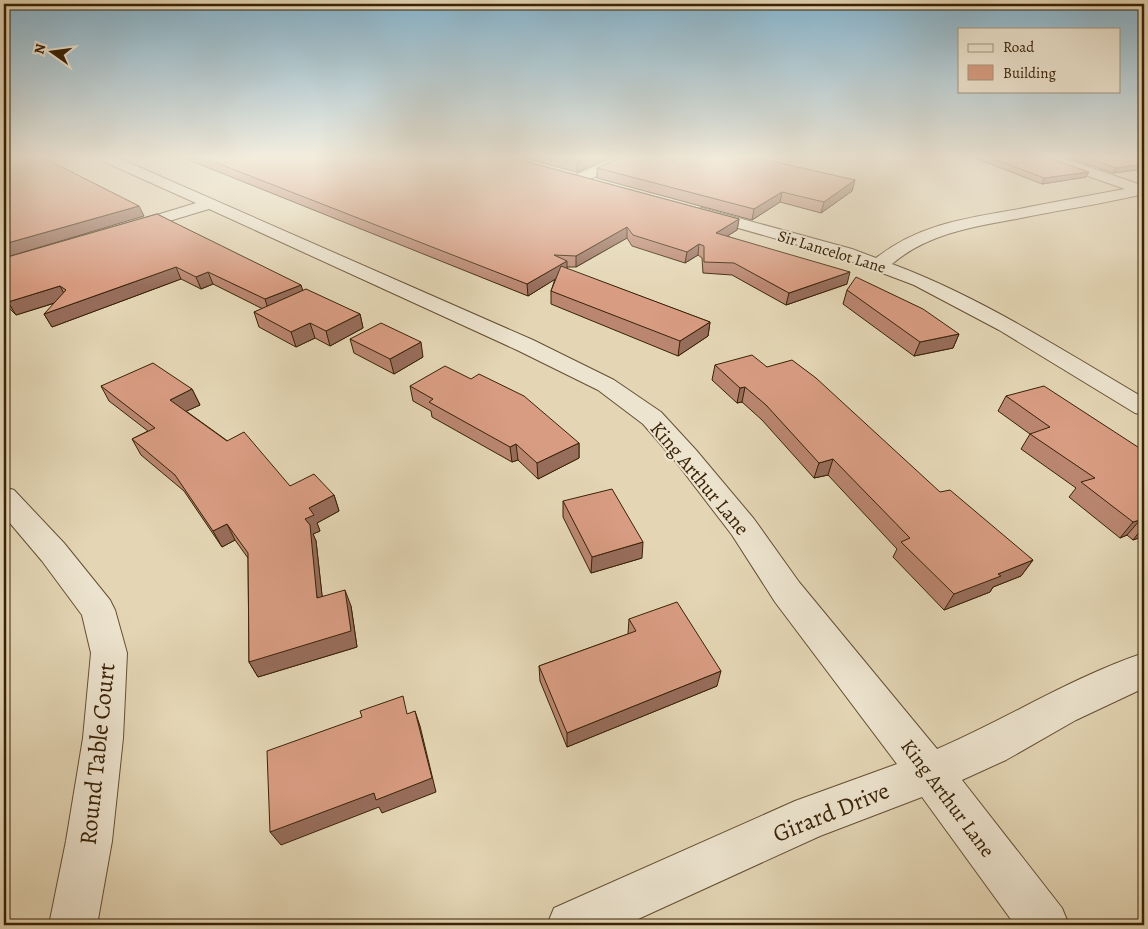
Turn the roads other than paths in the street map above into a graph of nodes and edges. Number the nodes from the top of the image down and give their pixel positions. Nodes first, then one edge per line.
1 (200, 199) edge
2 (1094, 199) edge
3 (210, 204) junction
4 (686, 209) edge
5 (116, 232) edge
6 (879, 264) junction
7 (1144, 408) edge
8 (4, 497) edge
9 (1144, 670) edge
10 (930, 773) junction
11 (73, 925) edge
12 (571, 925) edge
13 (1045, 925) edge

1 - 3 street, King Arthur Lane
2 - 6 street
3 - 5 street
3 - 10 street, King Arthur Lane
4 - 6 street, Sir Lancelot Lane
6 - 7 street, Sir Lancelot Lane
8 - 11 street, Round Table Court
9 - 10 street, Girard Drive
10 - 12 street, Girard Drive
10 - 13 street, King Arthur Lane

